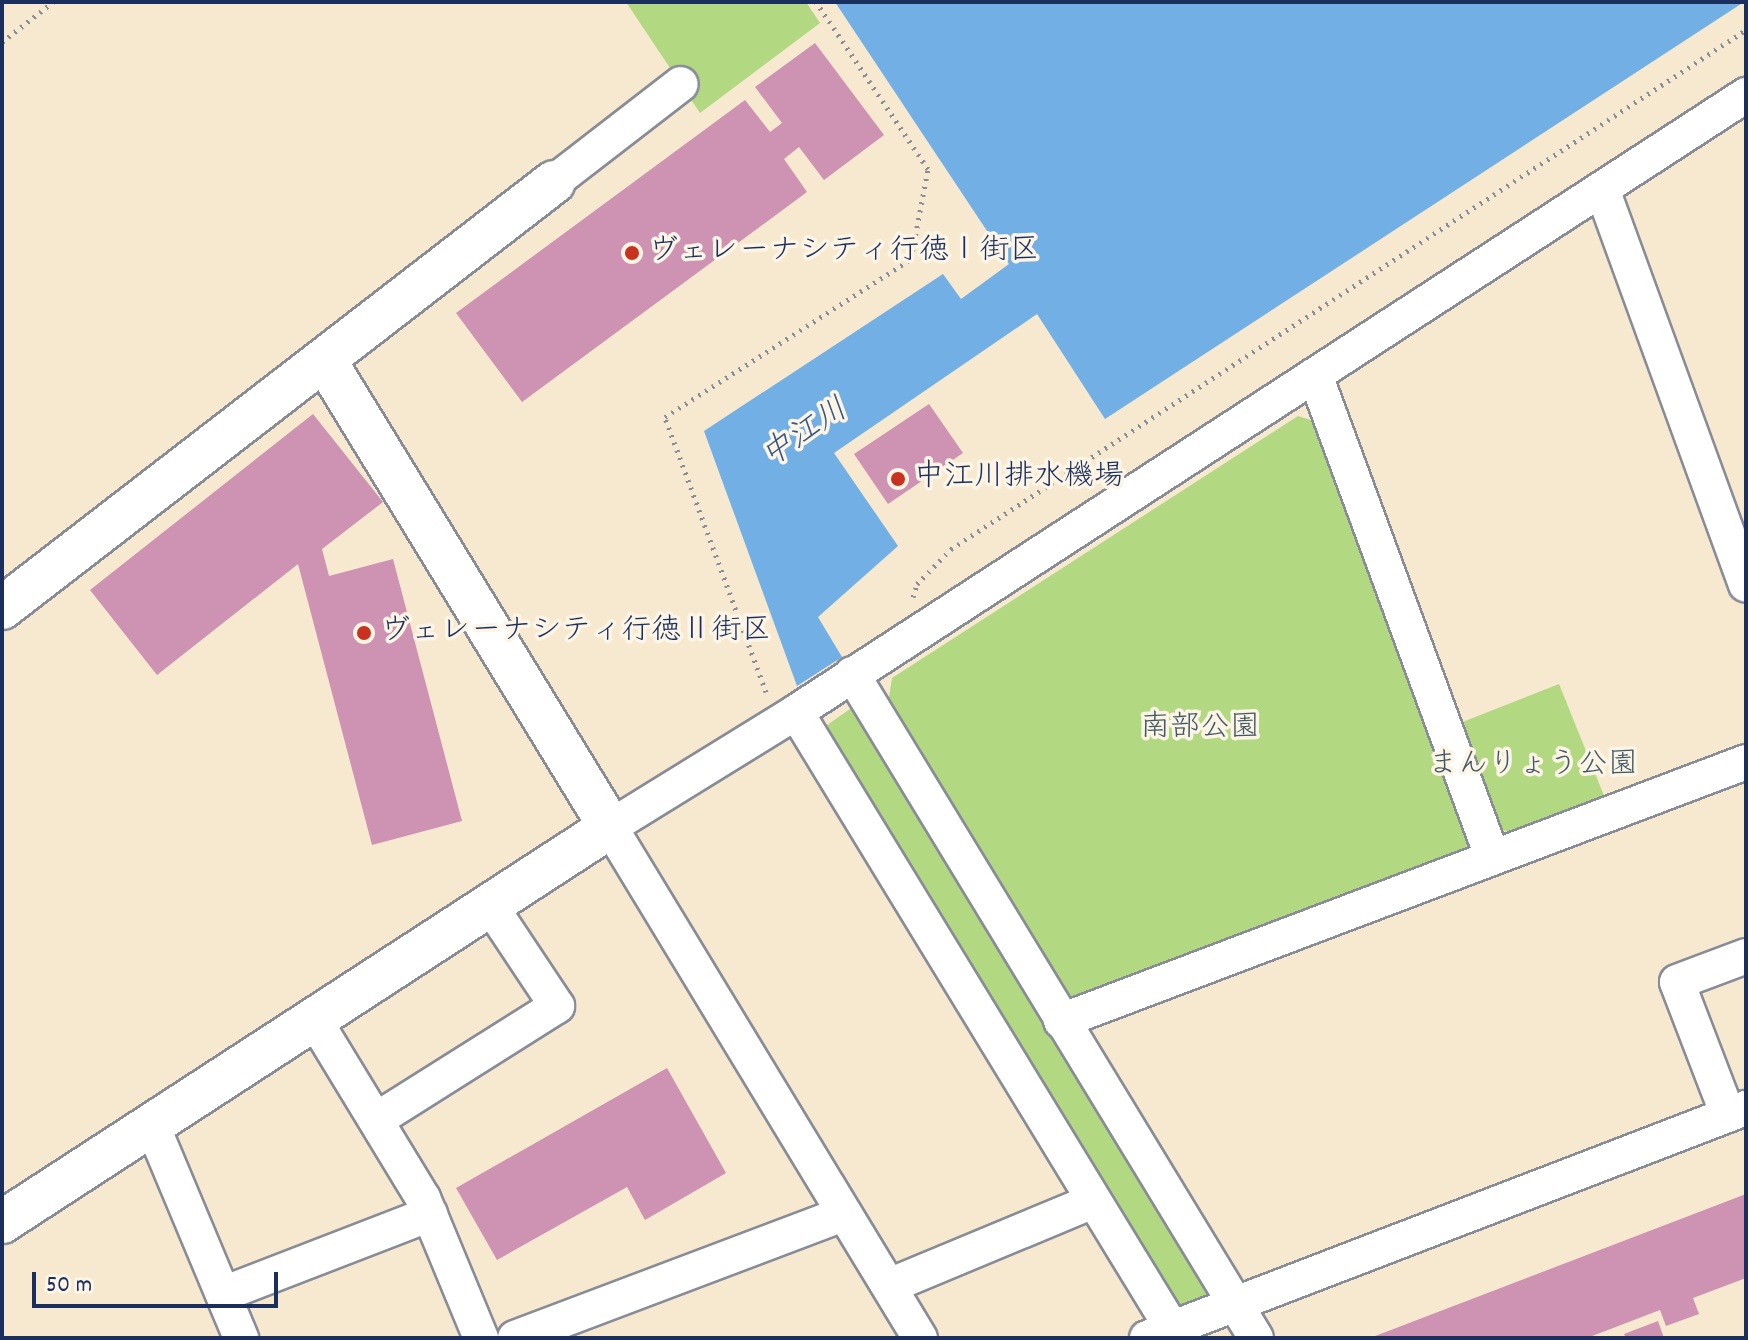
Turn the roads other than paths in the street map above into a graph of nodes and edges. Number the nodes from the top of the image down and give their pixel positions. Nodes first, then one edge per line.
1 (681, 84) dead end
2 (1746, 95) edge
3 (554, 182) joint
4 (1602, 189) junction
5 (324, 359) junction
6 (1315, 375) junction
7 (1746, 585) edge
8 (2, 608) edge
9 (852, 674) junction
10 (786, 717) junction
11 (1746, 762) edge
12 (610, 827) junction
13 (1492, 856) junction
14 (490, 905) junction
15 (1746, 956) edge
16 (314, 1019) junction
17 (1061, 1021) junction
18 (1737, 1112) edge
19 (376, 1120) junction
20 (152, 1125) junction
21 (1093, 1201) junction
22 (430, 1214) junction
23 (844, 1214) junction
24 (2, 1222) edge
25 (889, 1286) junction
26 (223, 1294) junction
27 (1231, 1305) junction
28 (1165, 1335) edge
29 (241, 1338) edge
30 (481, 1338) edge
31 (515, 1338) edge
32 (920, 1338) edge
33 (1256, 1338) edge

1 - 3 street
2 - 4 street
3 - 5 street
4 - 6 street
4 - 7 street
5 - 8 street
5 - 12 street
6 - 9 street
6 - 13 street
9 - 10 street
9 - 17 street
10 - 12 street
10 - 21 street
11 - 13 street
12 - 14 street
12 - 23 street
13 - 17 street
14 - 16 street
14 - 19 street
15 - 18 street
16 - 19 street
16 - 20 street
17 - 27 street
18 - 27 street
19 - 22 street
20 - 24 street
20 - 26 street
21 - 25 street
21 - 28 street
22 - 26 street
22 - 30 street
23 - 25 street
23 - 31 street
25 - 32 street
26 - 29 street
27 - 28 street
27 - 33 street

